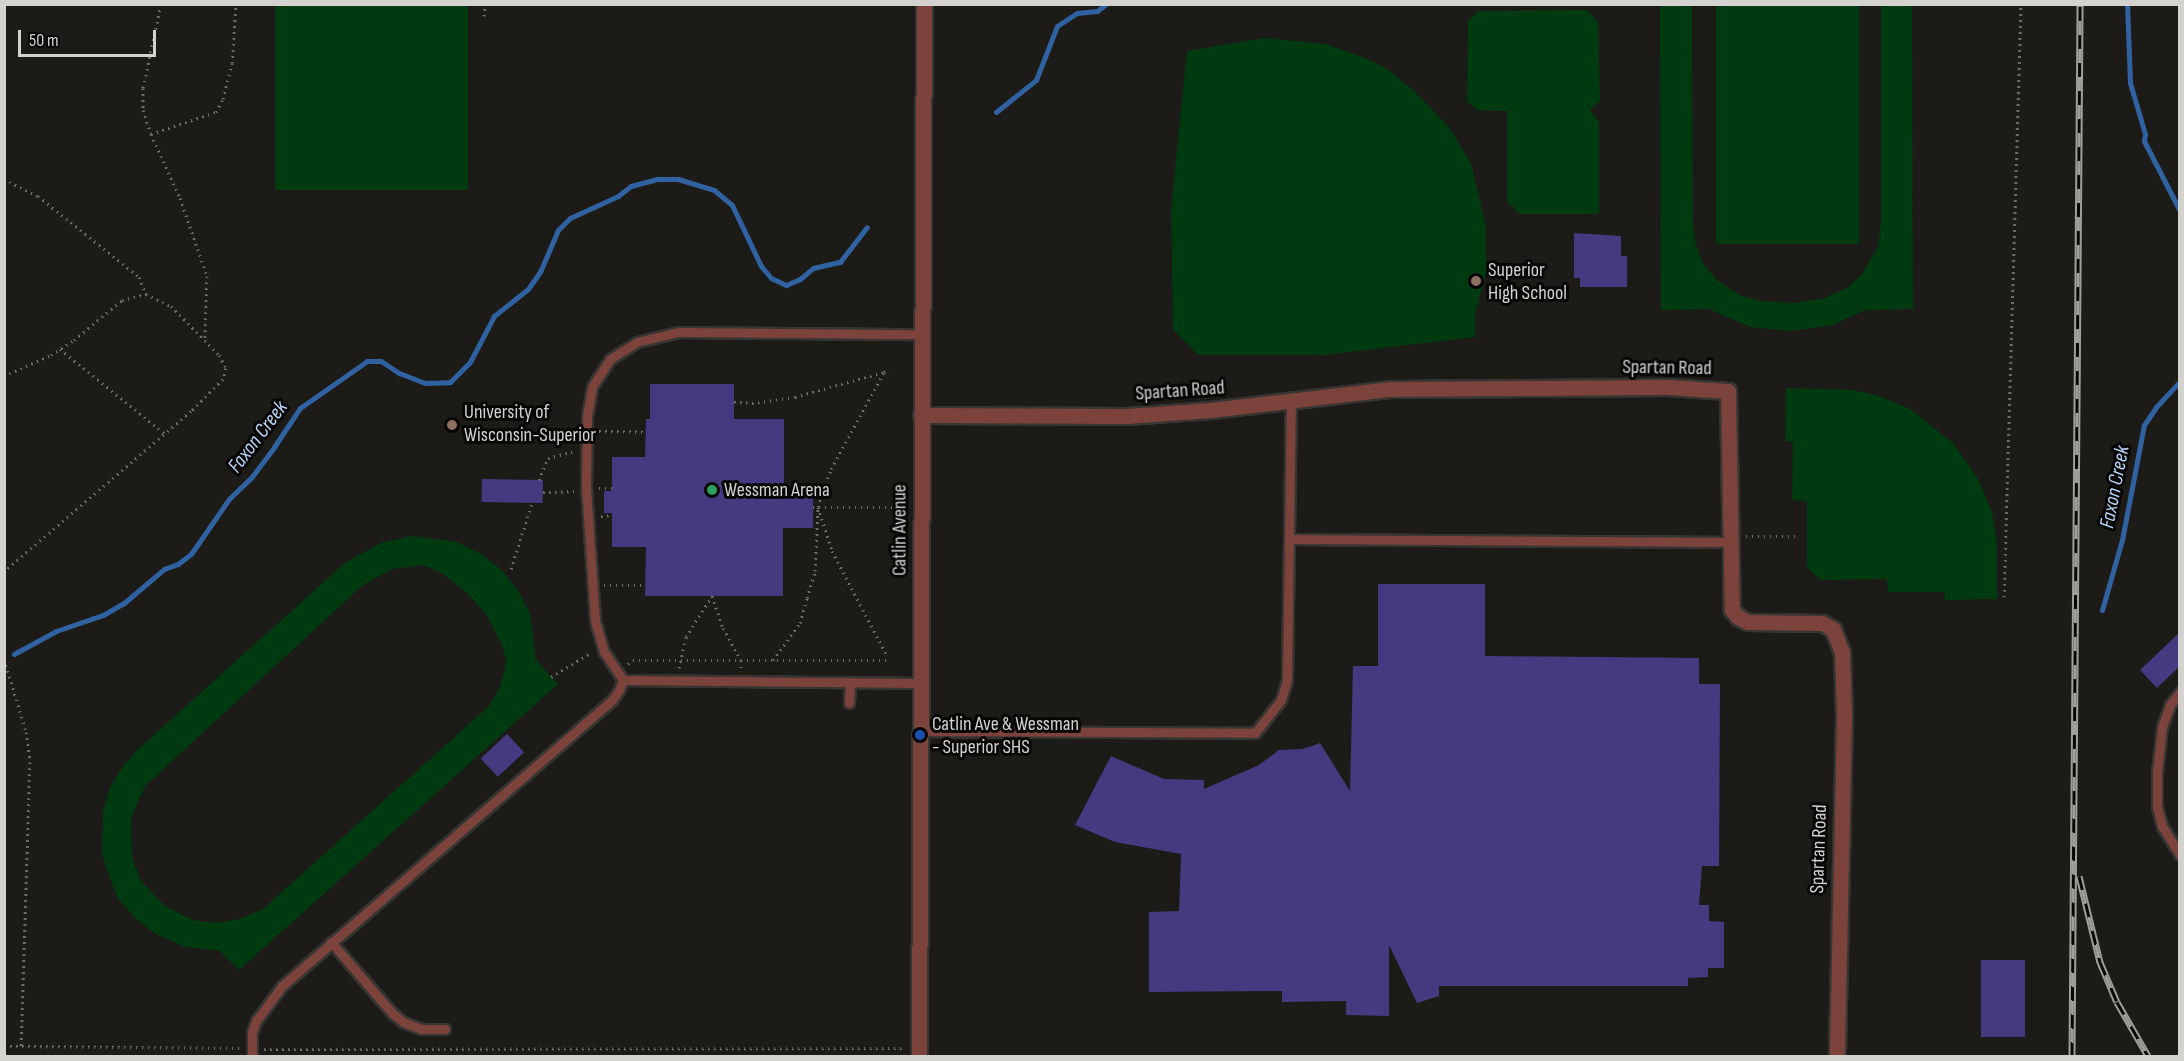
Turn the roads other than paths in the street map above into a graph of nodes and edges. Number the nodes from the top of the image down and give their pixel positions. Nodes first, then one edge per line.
1 (924, 4) edge
2 (922, 334) junction
3 (1291, 401) junction
4 (921, 416) junction
5 (1290, 539) junction
6 (1730, 539) junction
7 (620, 677) junction
8 (850, 683) junction
9 (920, 683) junction
10 (2180, 692) edge
11 (849, 703) dead end
12 (920, 731) junction
13 (2180, 855) edge
14 (331, 942) junction
15 (445, 1029) dead end
16 (252, 1052) edge
17 (919, 1052) edge
18 (1837, 1056) edge

1 - 2 street, Catlin Avenue
2 - 4 street, Catlin Avenue
2 - 7 lane
3 - 4 street, Spartan Road
3 - 5 lane
3 - 6 street, Spartan Road
4 - 9 street, Catlin Avenue
5 - 6 lane
5 - 12 lane
6 - 18 street, Spartan Road
7 - 8 lane
7 - 14 lane
8 - 9 lane
8 - 11 lane
9 - 12 street, Catlin Avenue
10 - 13 lane
12 - 17 street, Catlin Avenue
14 - 15 lane
14 - 16 lane

